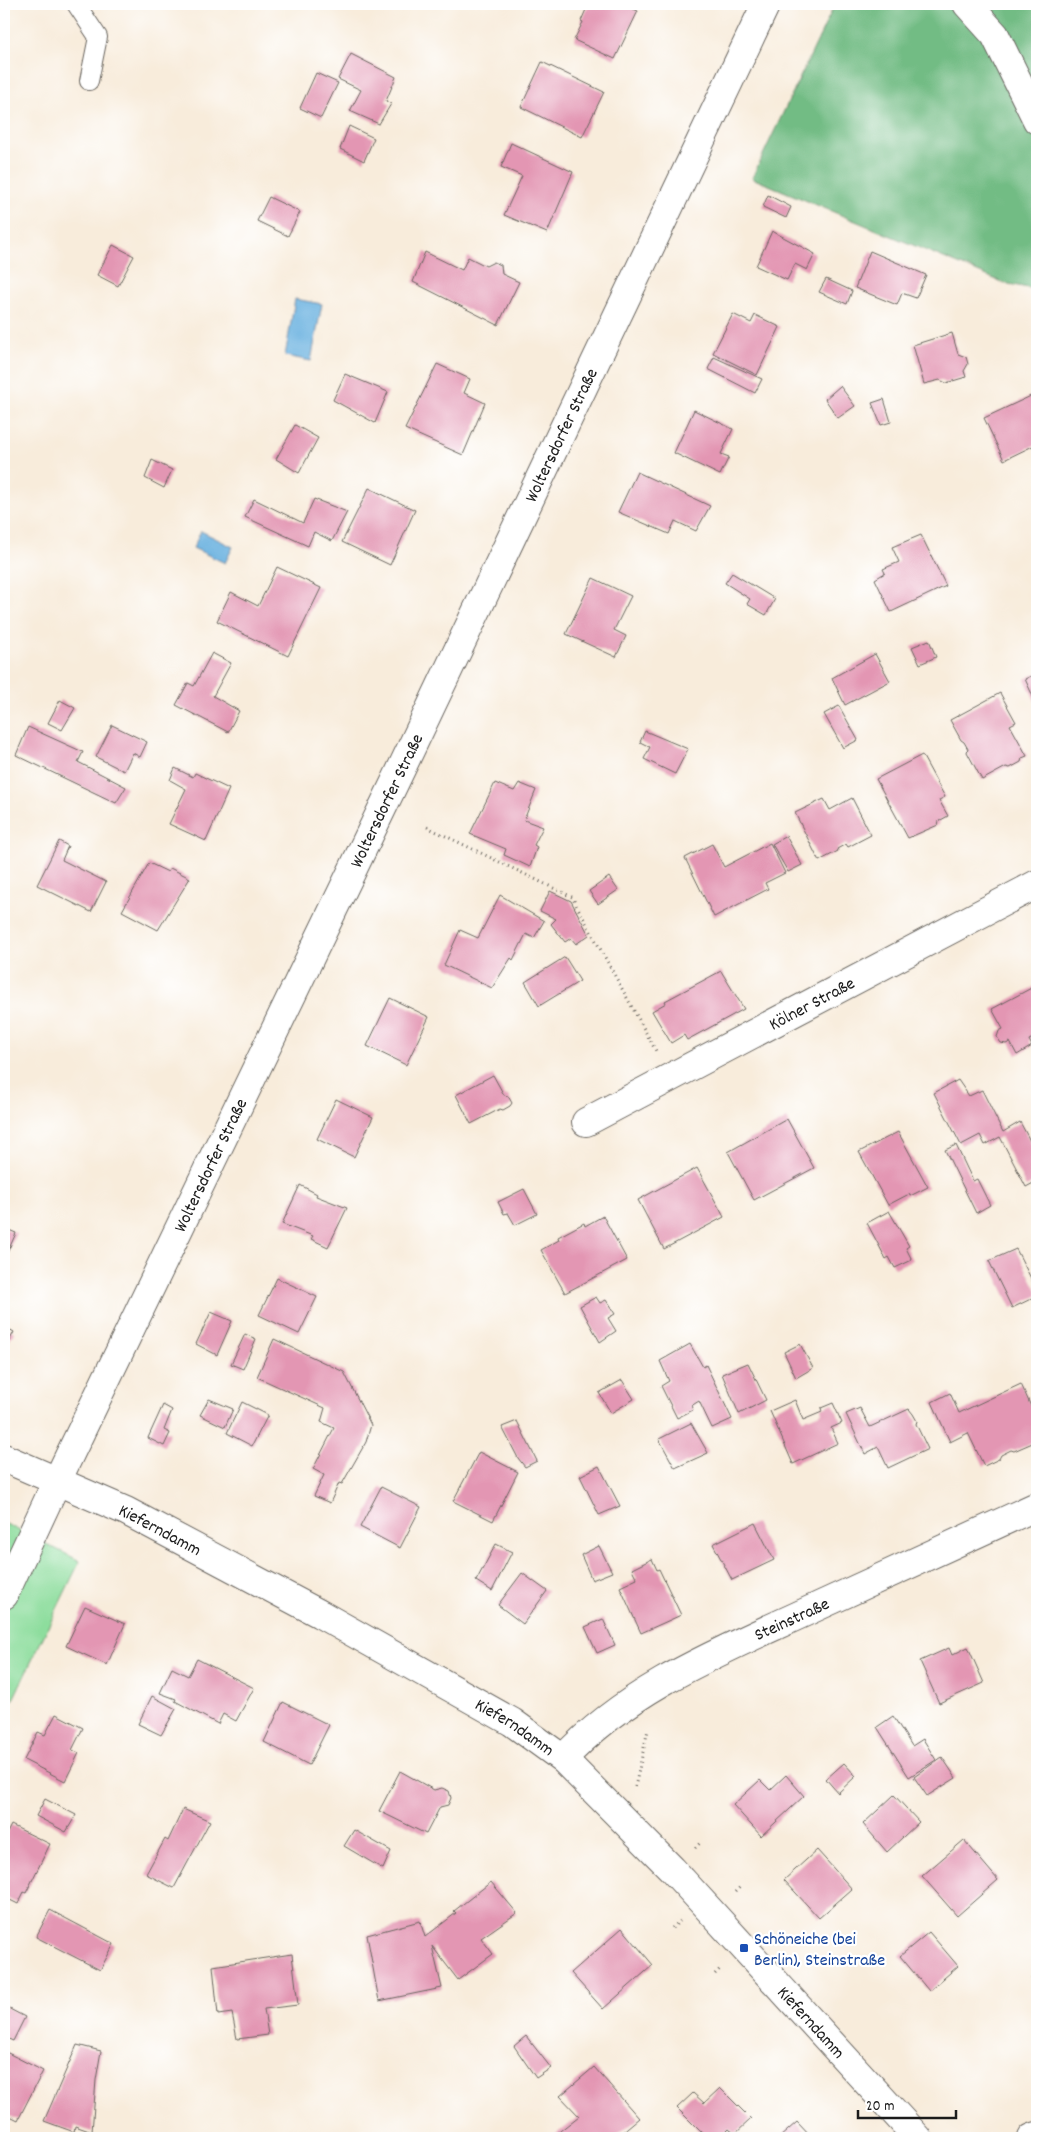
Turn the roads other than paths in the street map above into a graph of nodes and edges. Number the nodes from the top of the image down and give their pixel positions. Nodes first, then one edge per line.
1 (76, 4) edge
2 (766, 4) edge
3 (967, 4) edge
4 (89, 81) dead end
5 (1037, 120) edge
6 (1037, 884) edge
7 (586, 1122) dead end
8 (4, 1458) edge
9 (57, 1481) junction
10 (1037, 1506) edge
11 (4, 1595) edge
12 (563, 1758) junction
13 (1037, 2136) edge
14 (918, 2138) edge
15 (1032, 2138) edge

1 - 4 lane
2 - 9 street, Woltersdorfer Straße
3 - 5 street
6 - 7 street, Kölner Straße
8 - 9 street, Kieferndamm
9 - 11 street, Woltersdorfer Straße
9 - 12 street, Kieferndamm
10 - 12 street, Steinstraße
12 - 14 street, Kieferndamm
13 - 15 street

